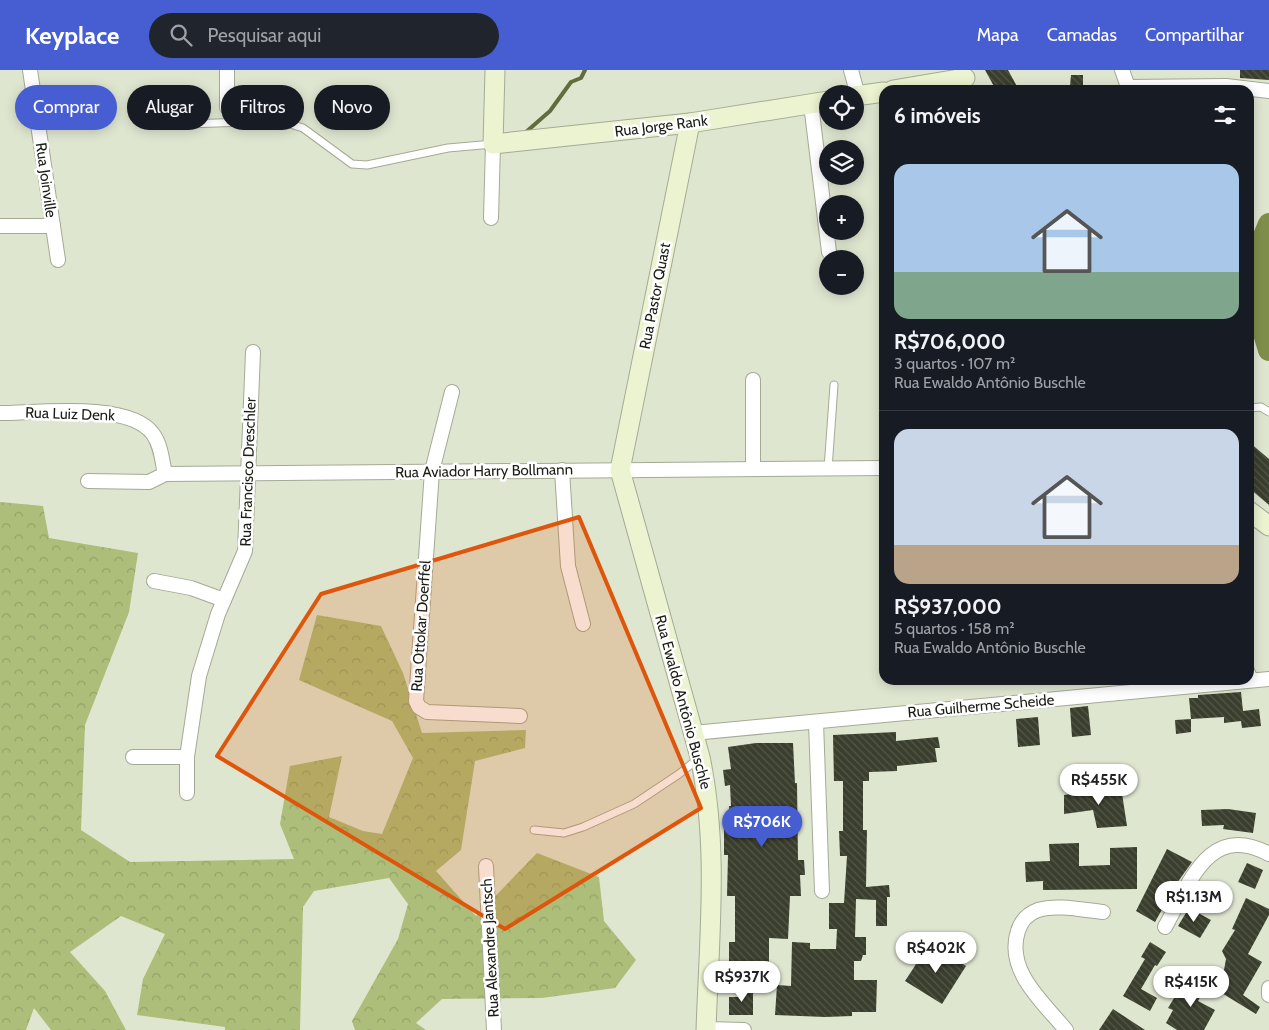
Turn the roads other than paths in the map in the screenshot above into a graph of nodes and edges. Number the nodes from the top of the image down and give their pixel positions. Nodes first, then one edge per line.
1 (30, 70) edge
2 (227, 70) edge
3 (495, 70) edge
4 (851, 70) edge
5 (1122, 70) edge
6 (966, 79) edge
7 (227, 85) edge
8 (854, 85) edge
9 (926, 85) edge
10 (1127, 85) edge
11 (1254, 89) edge
12 (1269, 91) edge
13 (879, 93) edge
14 (864, 95) edge
15 (819, 102) edge
16 (690, 123) junction
17 (304, 129) edge
18 (821, 130) edge
19 (493, 144) junction
20 (491, 218) dead end
21 (0, 226) edge
22 (53, 226) junction
23 (829, 250) edge
24 (58, 260) dead end
25 (253, 352) dead end
26 (753, 380) dead end
27 (834, 385) dead end
28 (452, 392) dead end
29 (1254, 408) edge
30 (1269, 412) edge
31 (0, 413) edge
32 (879, 468) edge
33 (753, 469) junction
34 (828, 469) junction
35 (562, 470) junction
36 (620, 470) junction
37 (432, 471) junction
38 (165, 474) junction
39 (248, 474) junction
40 (88, 482) dead end
41 (1254, 515) edge
42 (1269, 526) edge
43 (154, 581) dead end
44 (224, 600) junction
45 (583, 624) dead end
46 (1209, 685) edge
47 (520, 716) dead end
48 (816, 722) junction
49 (693, 733) junction
50 (133, 757) dead end
51 (186, 757) junction
52 (700, 757) junction
53 (187, 793) dead end
54 (534, 830) dead end
55 (1269, 854) edge
56 (486, 866) dead end
57 (822, 891) dead end
58 (1103, 912) dead end
59 (1165, 927) dead end
60 (1269, 988) edge
61 (1269, 995) edge
62 (494, 1030) edge
63 (706, 1030) edge
64 (744, 1030) edge
65 (1066, 1030) edge

1 - 22 street, Rua Joinville
2 - 7 street
3 - 19 street
4 - 8 street
5 - 10 street
6 - 9 street
11 - 12 street
13 - 14 street
15 - 16 street, Rua Jorge Rank
16 - 19 street, Rua Jorge Rank
16 - 36 street, Rua Pastor Quast
17 - 19 lane
18 - 23 street
19 - 20 street
21 - 22 street
22 - 24 street, Rua Joinville
25 - 39 street, Rua Francisco Dreschler
26 - 33 street
27 - 34 lane
28 - 37 street, Rua Ottokar Doerffel
29 - 30 lane
31 - 38 street, Rua Luiz Denk
32 - 34 street, Rua Aviador Harry Bollmann
33 - 34 street, Rua Aviador Harry Bollmann
33 - 36 street, Rua Aviador Harry Bollmann
35 - 36 street, Rua Aviador Harry Bollmann
35 - 37 street, Rua Aviador Harry Bollmann
35 - 45 street
36 - 49 street, Rua Ewaldo Antônio Buschle
37 - 39 street, Rua Aviador Harry Bollmann
37 - 47 street, Rua Ottokar Doerffel
38 - 39 street, Rua Aviador Harry Bollmann
38 - 40 street, Rua Aviador Harry Bollmann
39 - 44 street, Rua Francisco Dreschler
41 - 42 street
43 - 44 street
44 - 51 street, Rua Francisco Dreschler
46 - 48 street, Rua Guilherme Scheide
48 - 49 street, Rua Guilherme Scheide
48 - 57 street
49 - 52 street, Rua Ewaldo Antônio Buschle
50 - 51 street
51 - 53 street, Rua Francisco Dreschler
52 - 54 lane
52 - 63 street, Rua Ewaldo Antônio Buschle
55 - 59 street
56 - 62 street, Rua Alexandre Jantsch
58 - 65 street
60 - 61 street
63 - 64 street

